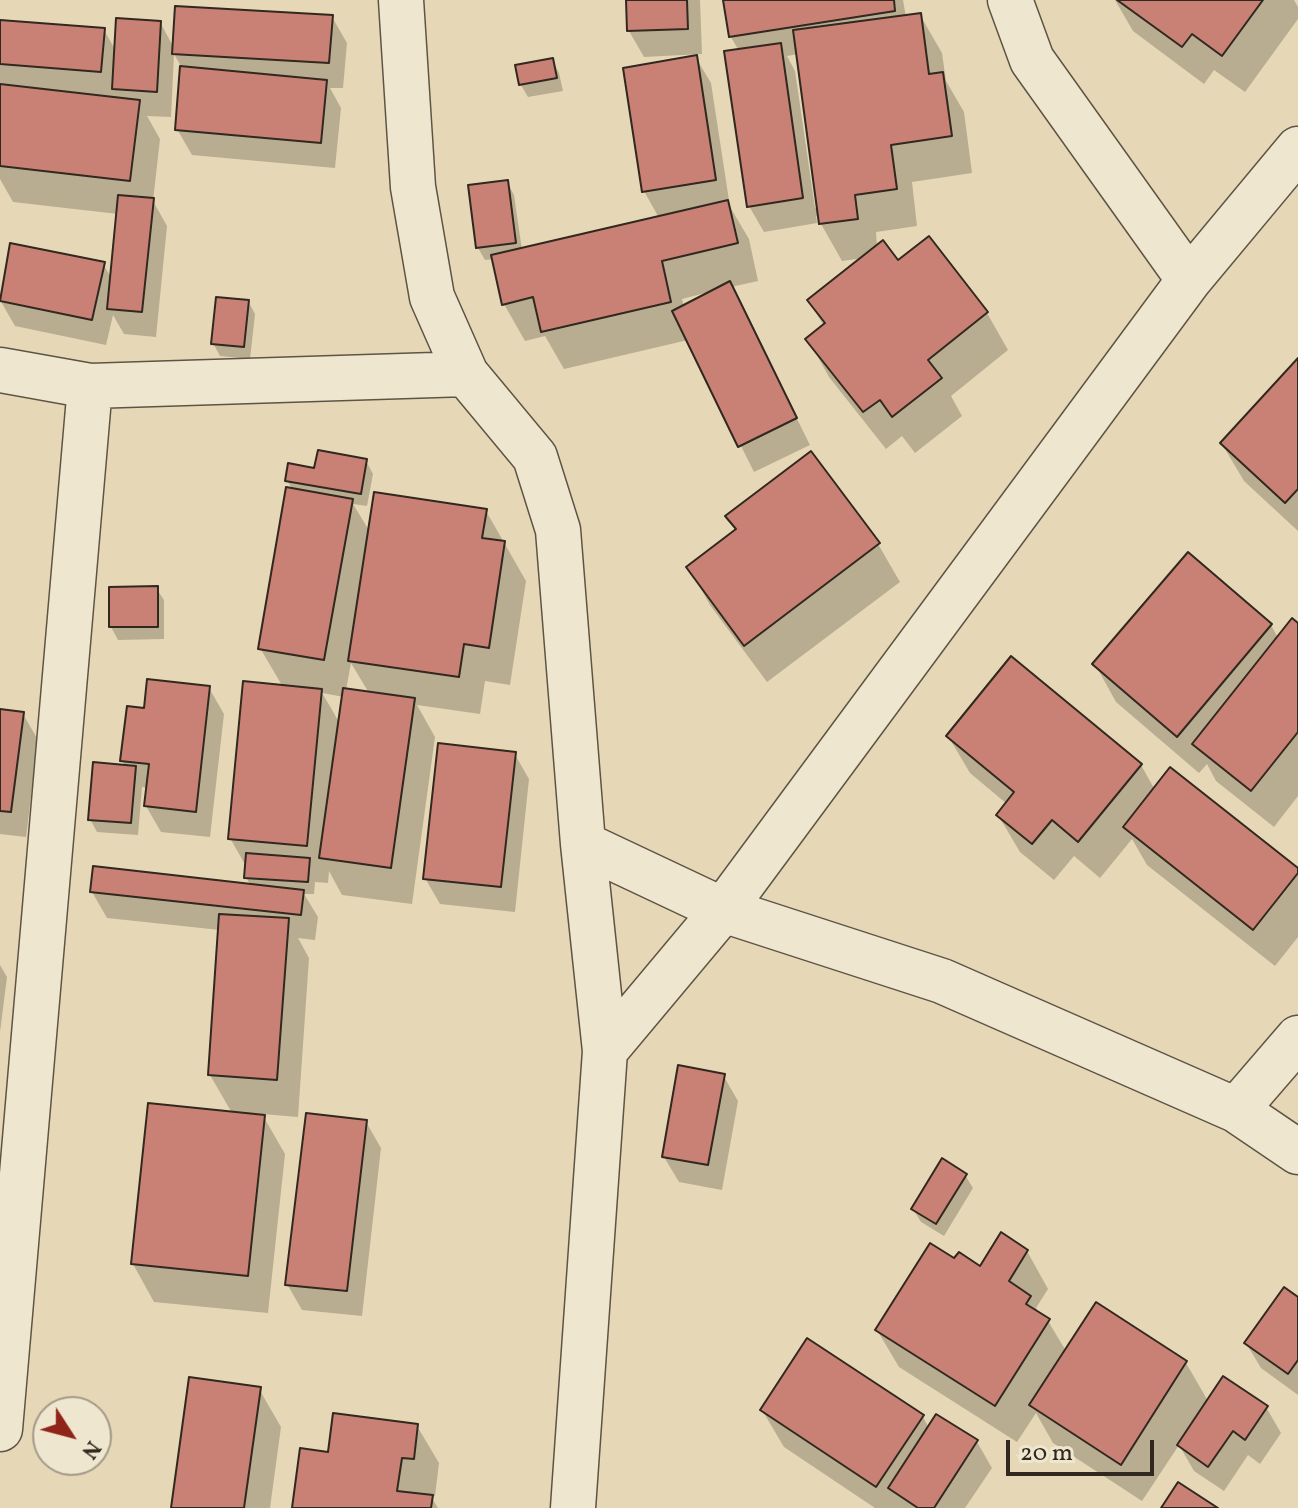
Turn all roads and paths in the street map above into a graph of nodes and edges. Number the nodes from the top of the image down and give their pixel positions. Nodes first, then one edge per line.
1 (401, 0) edge
2 (1010, 0) edge
3 (1298, 149) edge
4 (1189, 280) junction
5 (0, 370) edge
6 (466, 374) junction
7 (90, 386) junction
8 (583, 844) junction
9 (723, 910) junction
10 (1298, 1038) edge
11 (605, 1051) junction
12 (1236, 1110) junction
13 (1298, 1152) edge
14 (6, 1286) edge
15 (0, 1429) edge
16 (573, 1508) edge

1 - 6 street
2 - 4 street
3 - 4 street
4 - 9 street
5 - 7 street
6 - 7 street
6 - 8 street
7 - 14 street
8 - 9 street
8 - 11 street
9 - 11 street
9 - 12 street
10 - 12 street
11 - 16 street
12 - 13 street
14 - 15 street

